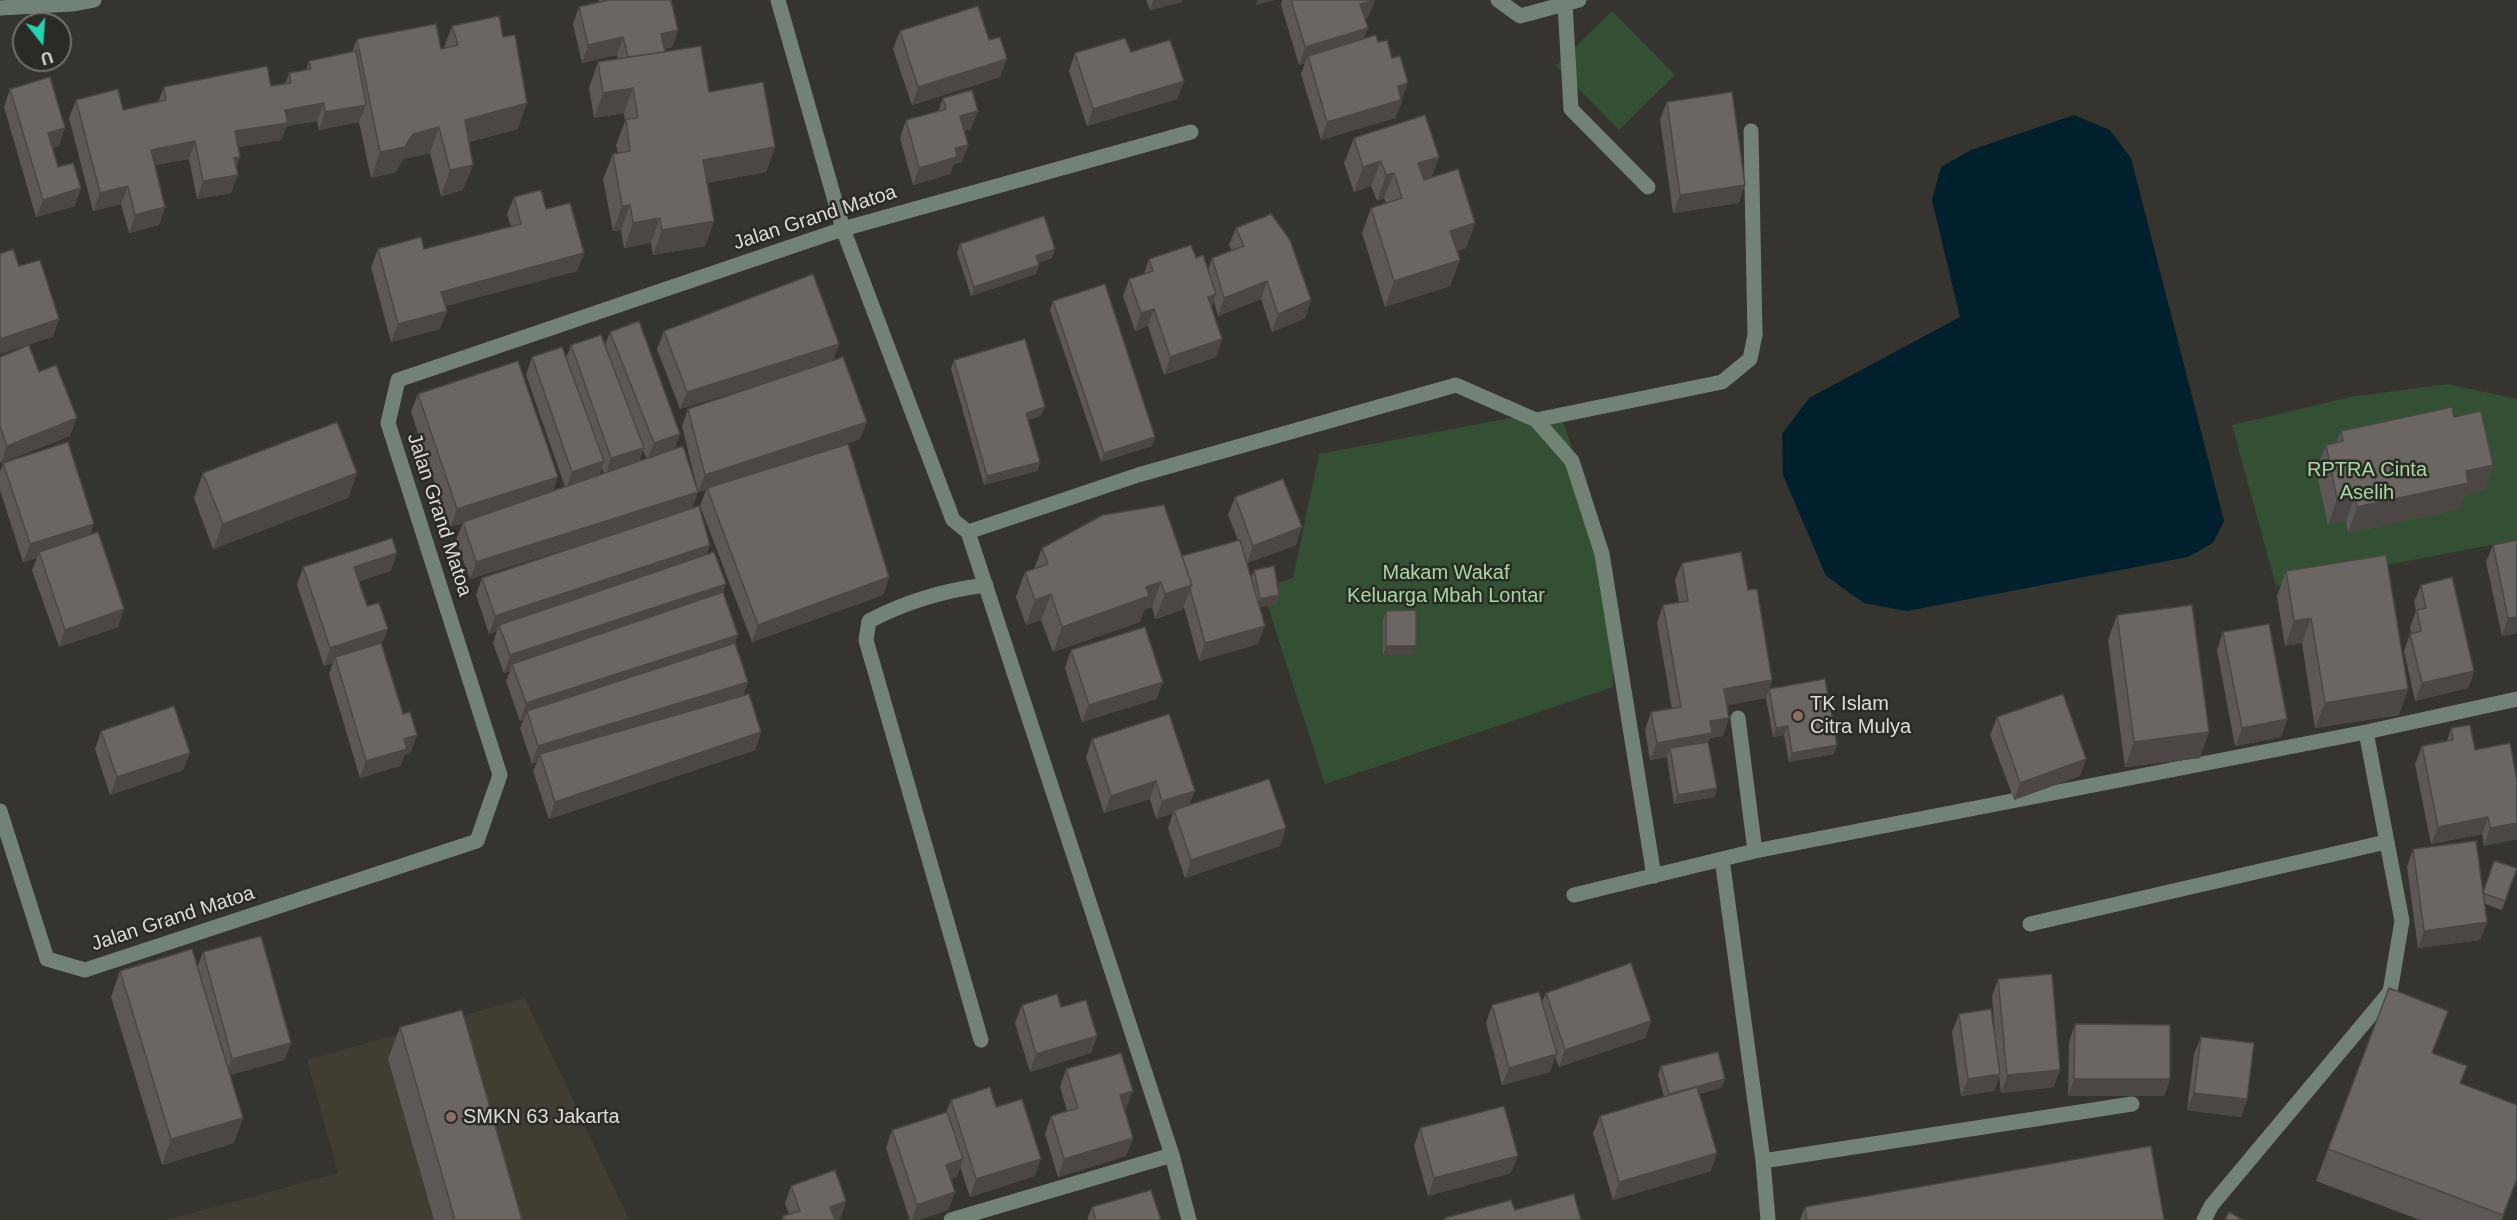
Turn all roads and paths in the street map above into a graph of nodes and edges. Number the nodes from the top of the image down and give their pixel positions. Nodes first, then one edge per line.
1 (94, 0) edge
2 (778, 0) edge
3 (1498, 0) edge
4 (1572, 2) edge
5 (0, 8) edge
6 (1751, 131) dead end
7 (1191, 132) dead end
8 (1648, 187) dead end
9 (843, 229) junction
10 (1536, 420) junction
11 (968, 532) junction
12 (986, 585) junction
13 (2517, 699) edge
14 (1738, 718) dead end
15 (2366, 732) junction
16 (0, 811) edge
17 (2386, 842) junction
18 (1755, 852) junction
19 (1722, 860) junction
20 (1654, 876) junction
21 (1574, 895) dead end
22 (2030, 924) dead end
23 (981, 1040) dead end
24 (2132, 1104) dead end
25 (1172, 1155) junction
26 (1763, 1161) junction
27 (951, 1220) edge
28 (1189, 1220) edge
29 (1768, 1220) edge
30 (2204, 1220) edge

1 - 5 street
2 - 9 street
3 - 4 street
4 - 8 street
6 - 10 street
7 - 9 street, Jalan Grand Matoa
9 - 11 street
9 - 16 street, Jalan Grand Matoa
10 - 11 street
10 - 20 street
11 - 12 street
12 - 23 street
12 - 25 street
13 - 15 street
14 - 18 street
15 - 17 street
15 - 18 street
17 - 22 street
17 - 30 street
18 - 19 street
19 - 20 street
19 - 26 street
20 - 21 street
24 - 26 street
25 - 27 street
25 - 28 street
26 - 29 street

